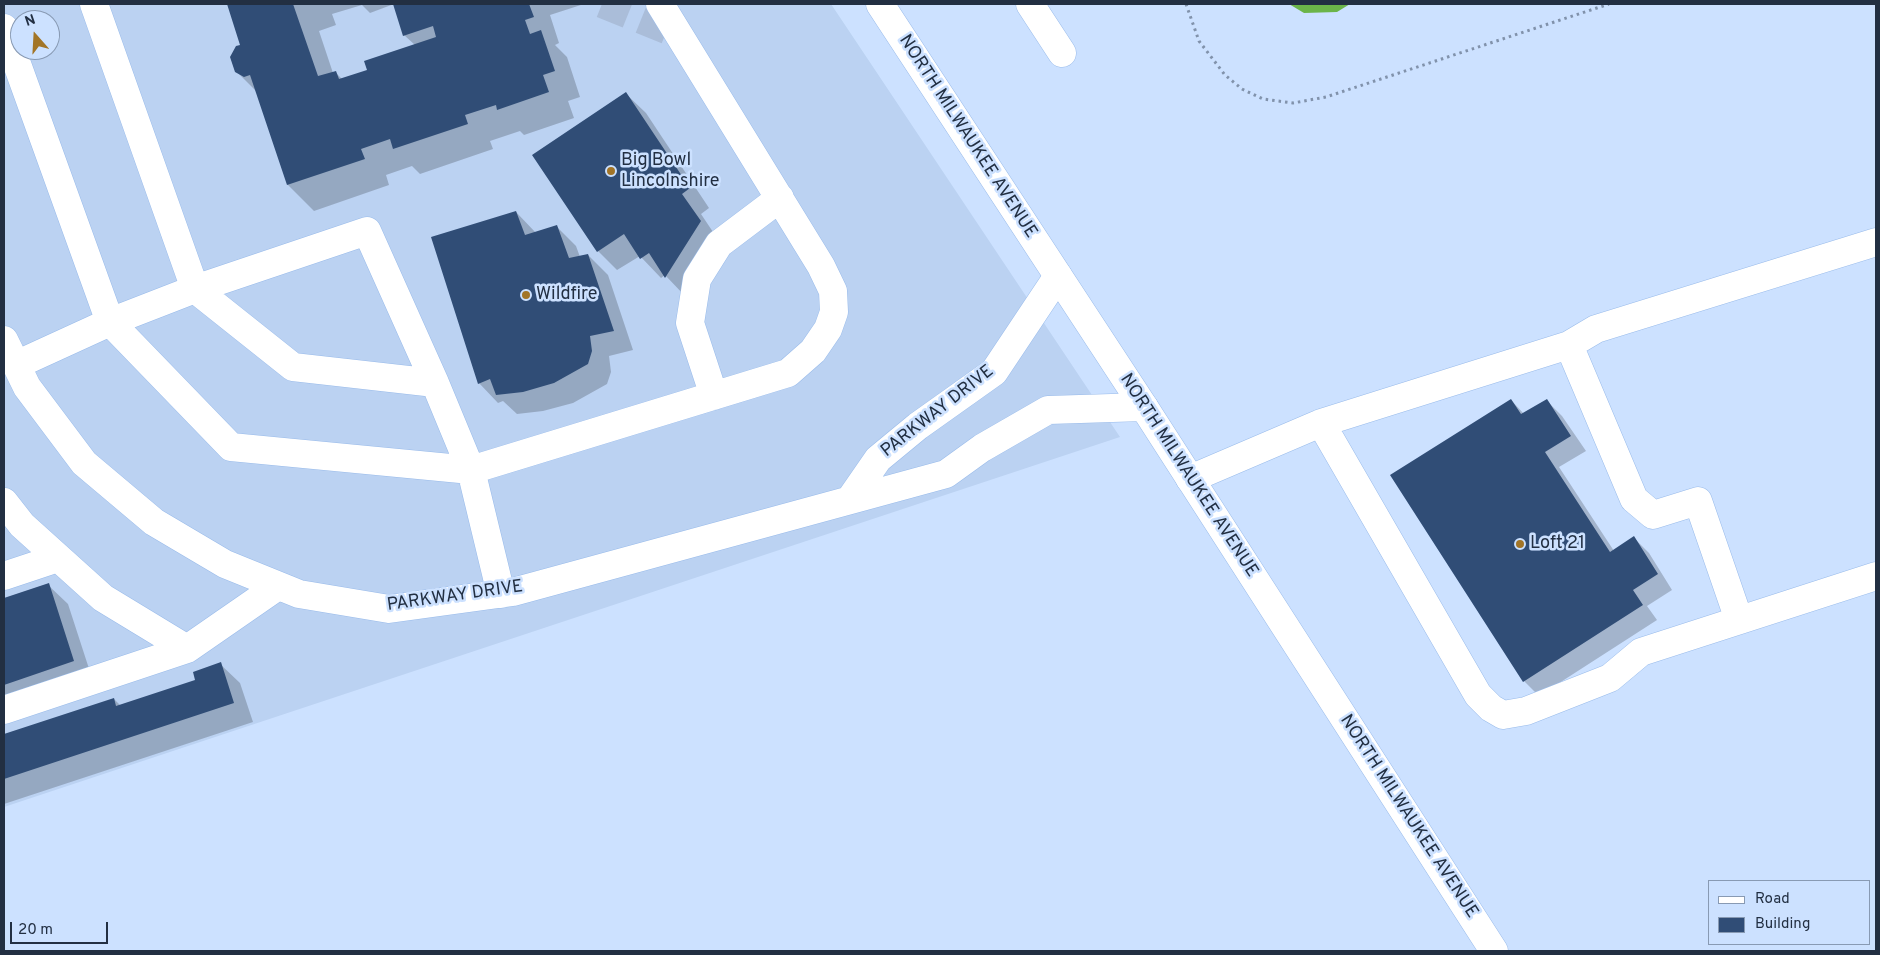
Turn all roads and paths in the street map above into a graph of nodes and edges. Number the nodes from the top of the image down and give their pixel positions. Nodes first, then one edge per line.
1 (94, 4) edge
2 (660, 4) edge
3 (880, 4) edge
4 (1030, 4) edge
5 (1186, 4) edge
6 (1610, 4) edge
7 (4, 28) edge
8 (1062, 53) dead end
9 (780, 198) junction
10 (1876, 242) edge
11 (1058, 276) junction
12 (195, 290) junction
13 (110, 322) junction
14 (4, 340) edge
15 (1569, 345) junction
16 (16, 365) junction
17 (435, 383) junction
18 (714, 396) junction
19 (1144, 408) junction
20 (1321, 423) junction
21 (471, 470) junction
22 (1190, 479) junction
23 (851, 498) junction
24 (4, 502) edge
25 (58, 558) junction
26 (4, 576) edge
27 (1876, 576) edge
28 (278, 586) junction
29 (501, 594) junction
30 (1739, 620) junction
31 (187, 649) junction
32 (4, 710) edge
33 (1494, 951) edge

1 - 12 street
2 - 9 street
3 - 11 street, NORTH MILWAUKEE AVENUE
4 - 8 street
5 - 6 path
7 - 13 street
9 - 18 street
9 - 18 street
10 - 15 street
11 - 19 street, NORTH MILWAUKEE AVENUE
11 - 23 street, PARKWAY DRIVE
12 - 13 street
12 - 17 street
12 - 17 street
13 - 16 street
13 - 21 street
14 - 16 street, PARKWAY DRIVE
15 - 20 street
15 - 30 street
16 - 28 street, PARKWAY DRIVE
17 - 21 street
18 - 21 street
19 - 22 street, NORTH MILWAUKEE AVENUE
19 - 23 street, PARKWAY DRIVE
20 - 22 street
20 - 30 street
21 - 29 street
22 - 33 street, NORTH MILWAUKEE AVENUE
23 - 29 street, PARKWAY DRIVE
24 - 25 street
25 - 26 street
25 - 31 street
27 - 30 street
28 - 29 street, PARKWAY DRIVE
28 - 31 street
31 - 32 street

